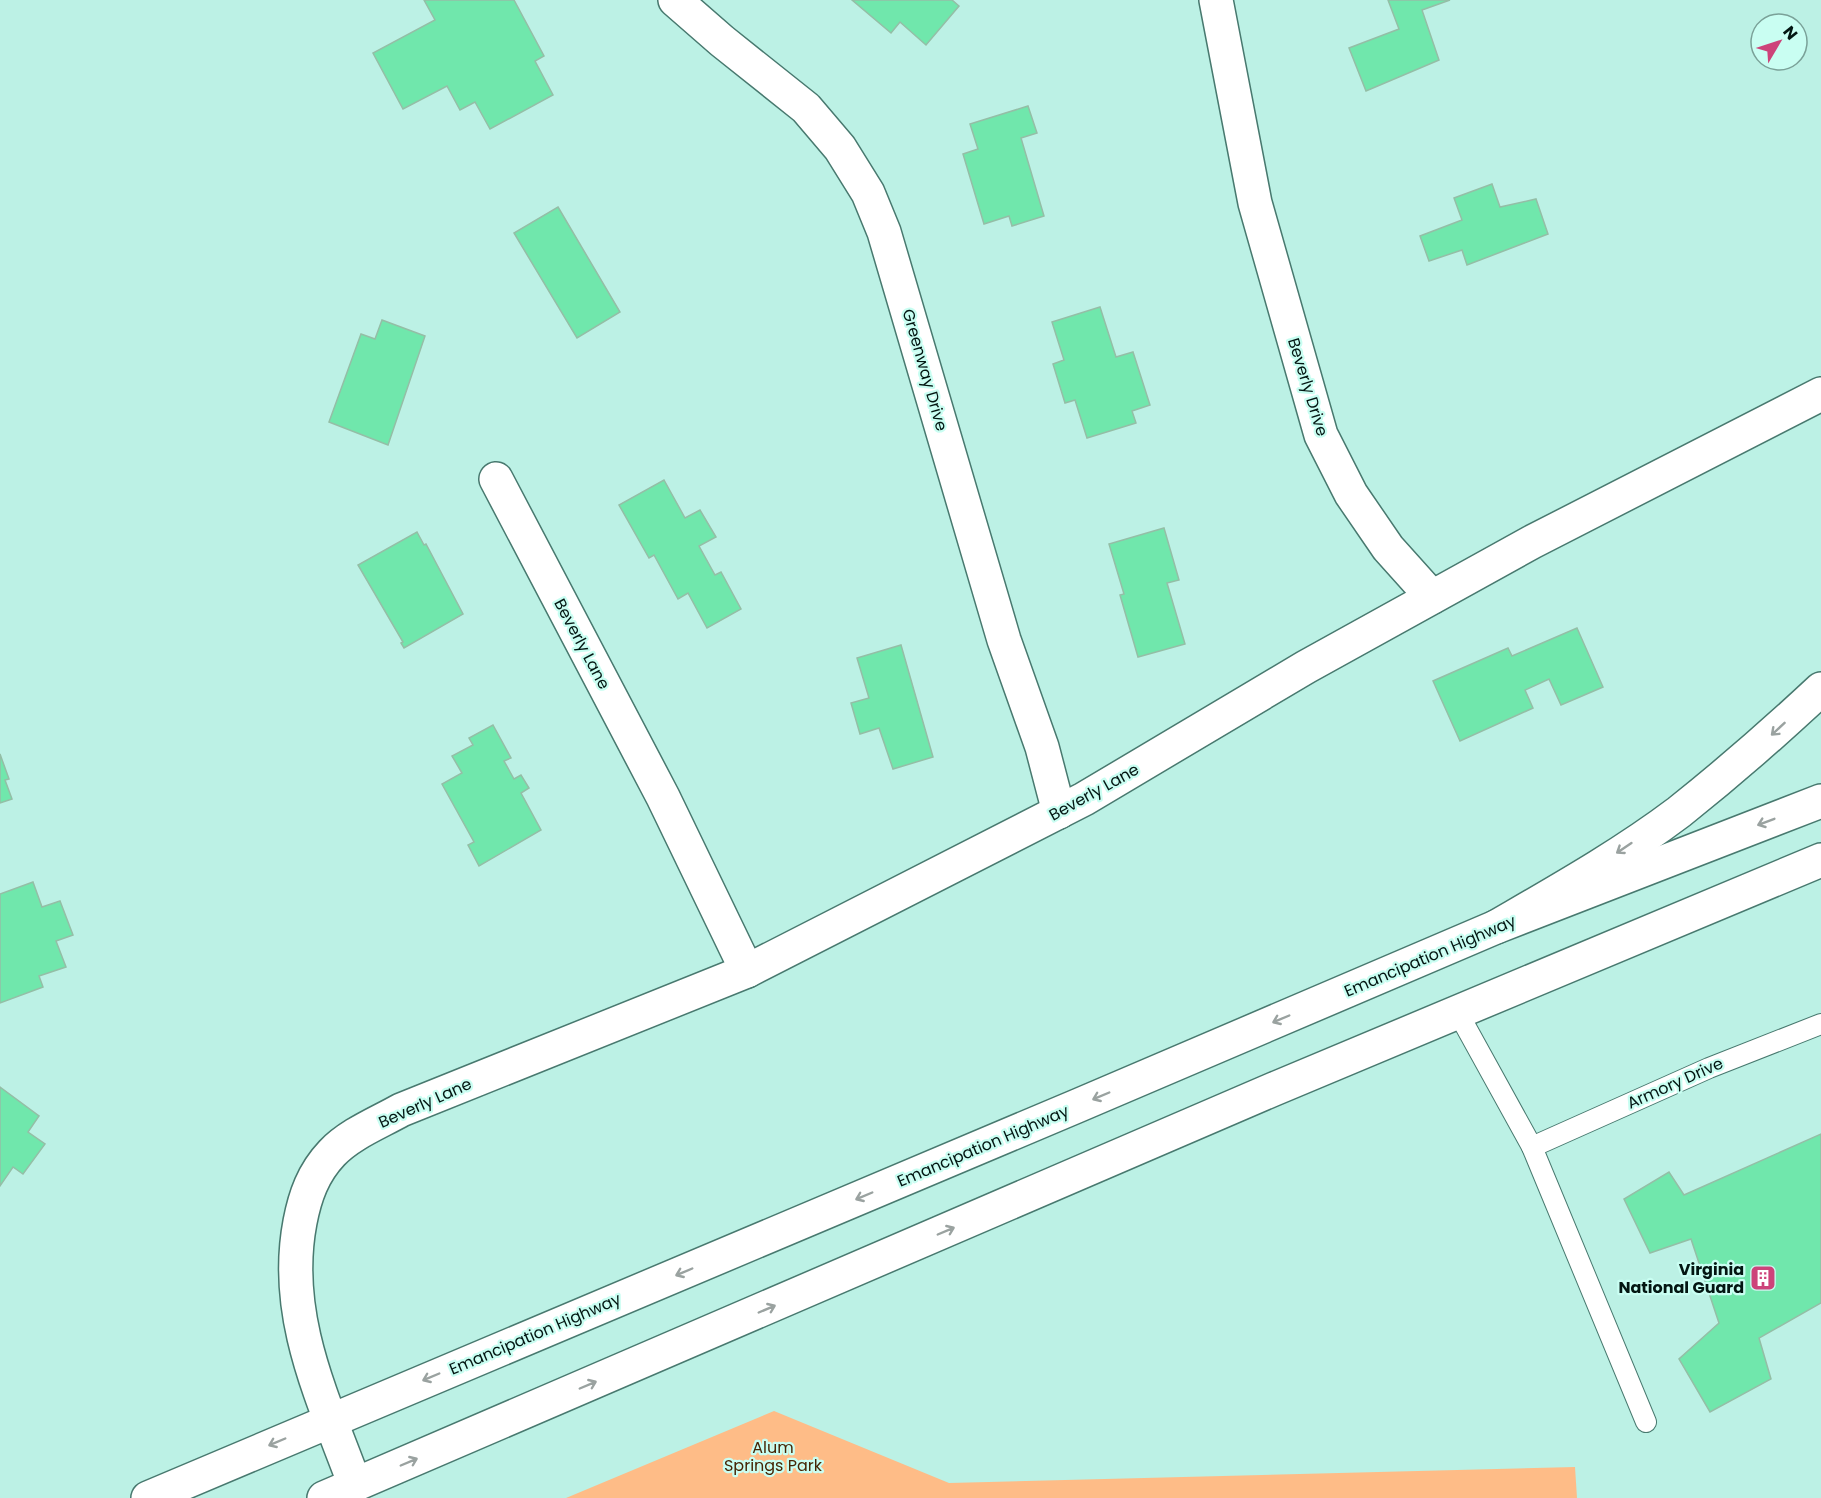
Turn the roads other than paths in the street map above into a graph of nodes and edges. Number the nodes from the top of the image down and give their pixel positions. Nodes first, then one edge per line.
1 (675, 0) edge
2 (1216, 0) edge
3 (1821, 394) edge
4 (496, 479) dead end
5 (1432, 597) junction
6 (1821, 689) edge
7 (1821, 801) edge
8 (1059, 812) junction
9 (1821, 860) edge
10 (1496, 927) junction
11 (747, 971) junction
12 (1457, 1011) junction
13 (1821, 1024) edge
14 (1532, 1147) junction
15 (331, 1419) junction
16 (1646, 1422) dead end
17 (355, 1485) junction
18 (148, 1498) edge
19 (324, 1498) edge

1 - 8 main road, Greenway Drive
2 - 5 main road, Beverly Drive
3 - 5 main road
4 - 11 main road, Beverly Lane
5 - 8 main road, Beverly Lane
6 -> 10 main road
7 -> 10 main road, Emancipation Highway
8 - 11 main road, Beverly Lane
9 - 12 main road
10 -> 15 main road, Emancipation Highway
11 - 15 main road, Beverly Lane
12 - 14 lane
17 -> 12 main road
13 - 14 lane, Armory Drive
14 - 16 lane
15 - 17 main road, Beverly Lane
15 -> 18 main road, Emancipation Highway
17 - 19 main road

